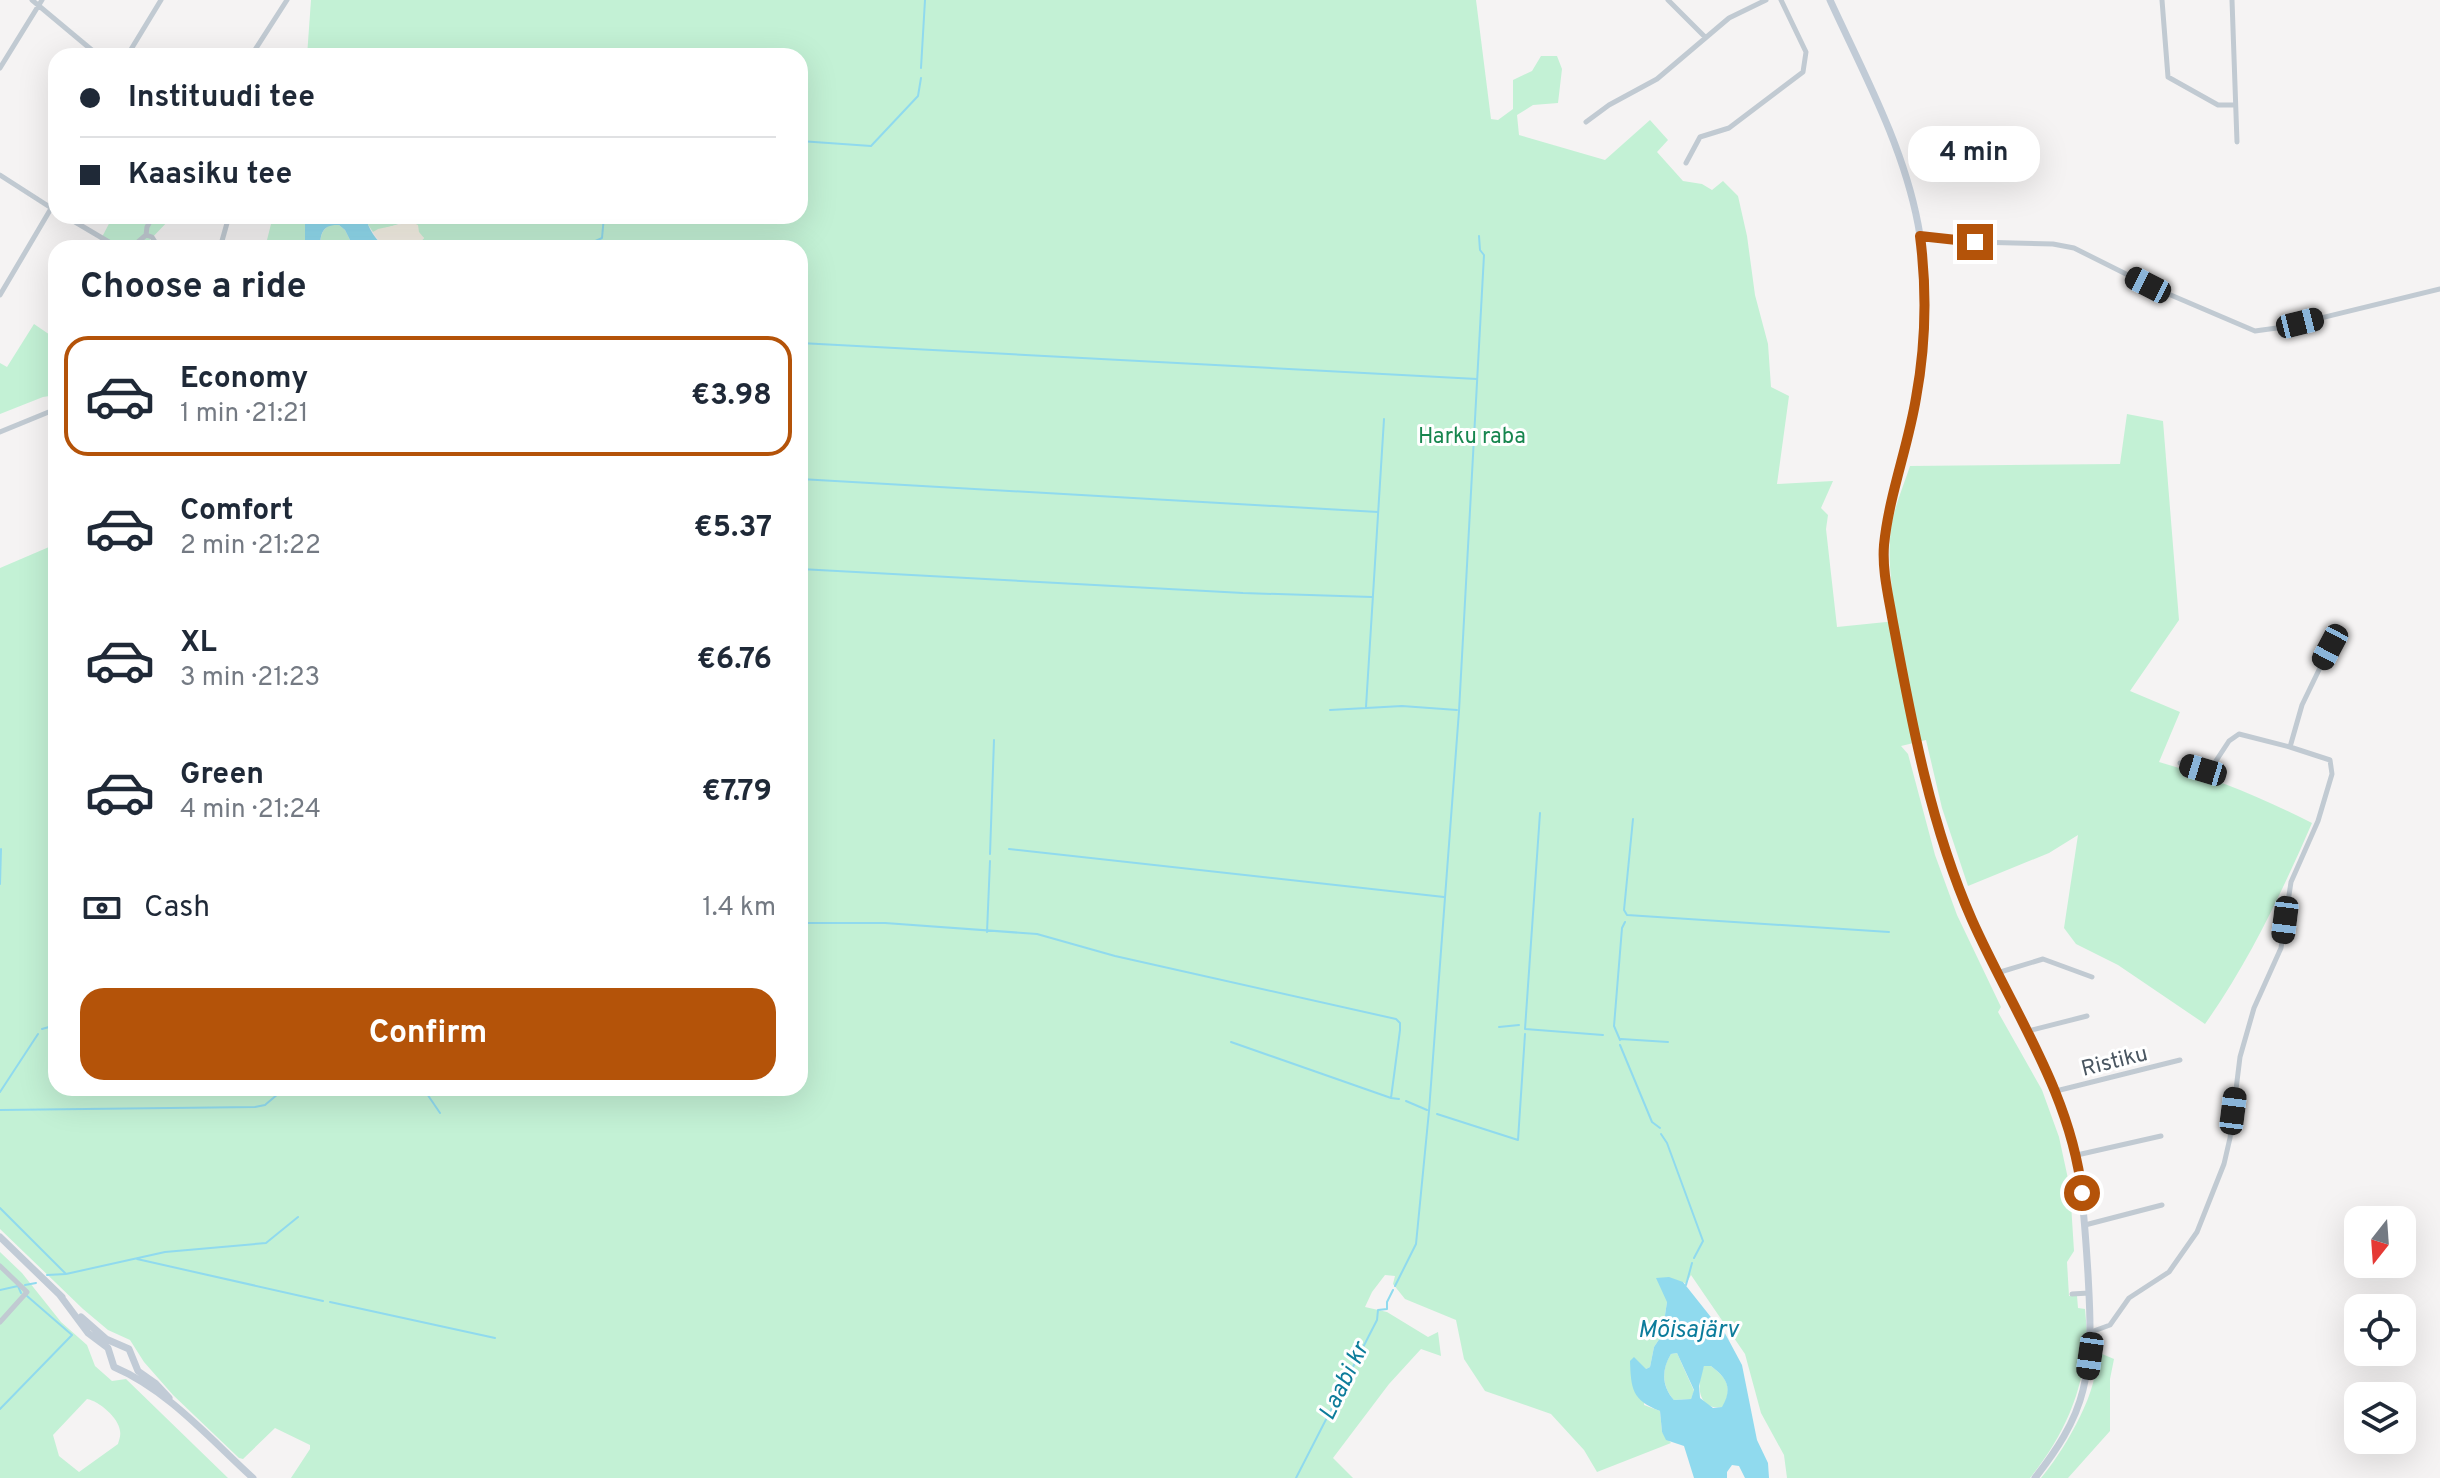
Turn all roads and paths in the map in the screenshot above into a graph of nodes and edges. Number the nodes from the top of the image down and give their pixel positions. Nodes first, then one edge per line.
1 (32, 0) edge
2 (42, 0) edge
3 (161, 0) edge
4 (287, 0) edge
5 (1668, 0) edge
6 (1766, 0) edge
7 (1781, 0) edge
8 (1830, 0) edge
9 (2162, 0) edge
10 (2232, 0) edge
11 (1756, 2) edge
12 (38, 7) junction
13 (1705, 37) junction
14 (89, 48) edge
15 (132, 48) edge
16 (256, 48) edge
17 (0, 68) edge
18 (2235, 105) junction
19 (1586, 122) dead end
20 (2237, 142) dead end
21 (1686, 163) dead end
22 (0, 175) edge
23 (48, 206) edge
24 (48, 219) edge
25 (78, 224) edge
26 (149, 224) edge
27 (146, 235) junction
28 (1920, 236) junction
29 (106, 240) edge
30 (140, 240) edge
31 (154, 240) edge
32 (2440, 289) edge
33 (0, 295) edge
34 (48, 412) edge
35 (0, 432) edge
36 (2330, 647) dead end
37 (2290, 747) junction
38 (2180, 763) dead end
39 (1997, 973) junction
40 (2092, 977) dead end
41 (2087, 1016) dead end
42 (2027, 1031) junction
43 (2180, 1060) dead end
44 (2056, 1091) junction
45 (2161, 1136) dead end
46 (2077, 1155) junction
47 (2162, 1205) dead end
48 (2085, 1225) junction
49 (0, 1237) edge
50 (0, 1266) edge
51 (2089, 1293) junction
52 (59, 1294) junction
53 (2072, 1294) dead end
54 (0, 1322) edge
55 (2091, 1332) junction
56 (119, 1346) junction
57 (110, 1355) junction
58 (133, 1360) junction
59 (122, 1369) junction
60 (177, 1408) junction
61 (253, 1478) edge
62 (2035, 1478) edge

1 - 12 street
2 - 12 street
3 - 15 street
4 - 16 street
5 - 13 street
6 - 11 street
7 - 21 street
8 - 28 street
9 - 18 street
10 - 18 street
11 - 13 street
12 - 14 street
12 - 17 street
13 - 19 street
18 - 20 street
22 - 23 street
24 - 33 street
25 - 29 street
26 - 27 street
27 - 30 street
27 - 31 street
28 - 32 street
28 - 39 street
34 - 35 street
36 - 37 street
37 - 38 street
37 - 55 street
39 - 40 street
39 - 42 street
41 - 42 street
42 - 44 street
43 - 44 street, Ristiku
44 - 46 street
45 - 46 street
46 - 48 street
47 - 48 street
48 - 51 street
49 - 52 street
50 - 54 street
51 - 53 street
51 - 55 street
52 - 56 street
52 - 57 street
55 - 62 street
56 - 57 street
56 - 58 street
57 - 59 street
58 - 59 street
58 - 60 street
59 - 60 street
60 - 61 street

